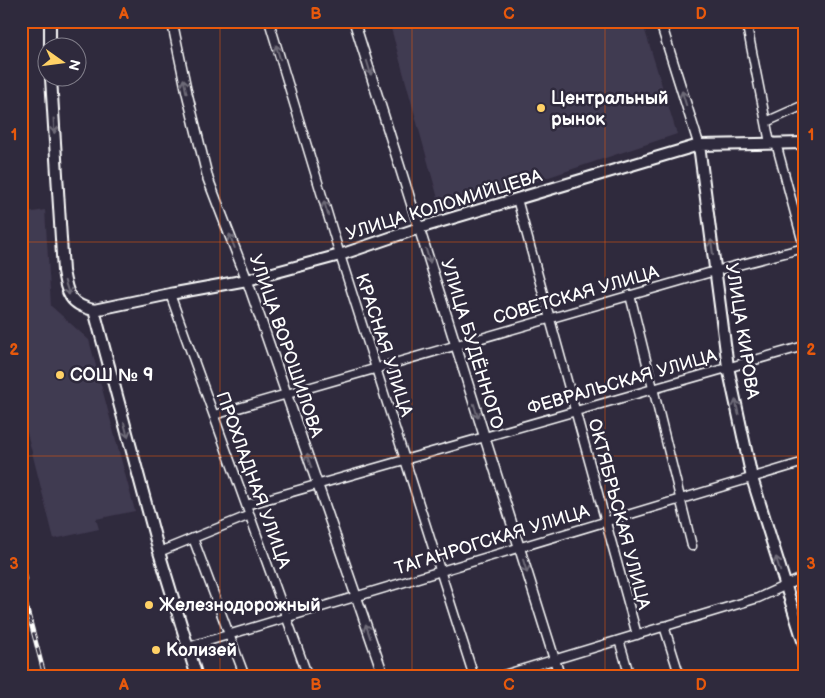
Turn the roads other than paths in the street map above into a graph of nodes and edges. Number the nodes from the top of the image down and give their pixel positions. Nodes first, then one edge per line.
1 (50, 21) edge
2 (172, 21) edge
3 (269, 21) edge
4 (354, 21) edge
5 (660, 21) edge
6 (746, 21) edge
7 (50, 38) edge
8 (52, 88) edge
9 (804, 105) edge
10 (766, 122) junction
11 (773, 143) junction
12 (804, 143) edge
13 (698, 145) junction
14 (517, 199) junction
15 (419, 228) junction
16 (804, 247) edge
17 (340, 254) junction
18 (715, 271) junction
19 (247, 280) junction
20 (170, 294) junction
21 (630, 295) junction
22 (94, 310) junction
23 (550, 319) junction
24 (456, 346) junction
25 (804, 346) edge
26 (728, 367) junction
27 (376, 369) junction
28 (654, 389) junction
29 (286, 394) junction
30 (575, 411) junction
31 (214, 415) junction
32 (484, 437) junction
33 (405, 460) junction
34 (804, 462) edge
35 (752, 478) junction
36 (318, 485) junction
37 (681, 499) junction
38 (246, 505) junction
39 (250, 515) junction
40 (606, 522) junction
41 (193, 538) junction
42 (692, 546) dead end
43 (519, 548) junction
44 (159, 552) junction
45 (440, 571) junction
46 (804, 577) edge
47 (784, 585) junction
48 (356, 597) junction
49 (287, 618) junction
50 (664, 626) junction
51 (230, 635) junction
52 (637, 635) junction
53 (619, 640) junction
54 (804, 644) edge
55 (188, 647) junction
56 (554, 660) junction
57 (197, 677) edge
58 (245, 677) edge
59 (308, 677) edge
60 (384, 677) edge
61 (474, 677) edge
62 (497, 677) edge
63 (560, 677) edge
64 (630, 677) edge
65 (680, 677) edge

1 - 7 main road
19 -> 2 street, УЛИЦА ВОРОШИЛОВА
17 -> 3 street, КРАСНАЯ УЛИЦА
4 -> 15 street, УЛИЦА БУДЁННОГО
13 -> 5 street, УЛИЦА КИРОВА
6 - 10 street
8 -> 22 main road
9 - 10 street
10 - 11 street
11 - 12 main road, УЛИЦА КОЛОМИЙЦЕВА
11 - 13 main road, УЛИЦА КОЛОМИЙЦЕВА
11 - 16 street
13 - 14 main road, УЛИЦА КОЛОМИЙЦЕВА
18 -> 13 main road, УЛИЦА КИРОВА
14 - 15 main road, УЛИЦА КОЛОМИЙЦЕВА
14 - 23 street, ОКТЯБРЬСКАЯ УЛИЦА
15 - 17 main road, УЛИЦА КОЛОМИЙЦЕВА
15 -> 24 street, УЛИЦА БУДЁННОГО
16 - 18 street, СОВЕТСКАЯ УЛИЦА
17 - 19 main road, УЛИЦА КОЛОМИЙЦЕВА
17 - 27 street, КРАСНАЯ УЛИЦА
18 - 21 street, СОВЕТСКАЯ УЛИЦА
18 - 26 main road, УЛИЦА КИРОВА
19 - 20 main road, УЛИЦА КОЛОМИЙЦЕВА
19 - 29 street, УЛИЦА ВОРОШИЛОВА
20 - 22 main road, УЛИЦА КОЛОМИЙЦЕВА
20 - 31 street, ПРОХЛАДНАЯ УЛИЦА
21 - 23 street, СОВЕТСКАЯ УЛИЦА
21 - 28 street
22 -> 44 main road
23 - 24 street, СОВЕТСКАЯ УЛИЦА
23 - 30 street, ОКТЯБРЬСКАЯ УЛИЦА
24 - 27 street, СОВЕТСКАЯ УЛИЦА
24 -> 32 street, УЛИЦА БУДЁННОГО
25 - 26 street, ФЕВРАЛЬСКАЯ УЛИЦА
26 - 28 street, ФЕВРАЛЬСКАЯ УЛИЦА
35 -> 26 main road, УЛИЦА КИРОВА
27 - 29 street, СОВЕТСКАЯ УЛИЦА
27 - 33 street, КРАСНАЯ УЛИЦА
28 - 30 street, ФЕВРАЛЬСКАЯ УЛИЦА
28 - 37 street
29 - 31 street, СОВЕТСКАЯ УЛИЦА
36 -> 29 street, УЛИЦА ВОРОШИЛОВА
30 - 32 street, ФЕВРАЛЬСКАЯ УЛИЦА
30 - 40 street, ОКТЯБРЬСКАЯ УЛИЦА
31 - 38 street, ПРОХЛАДНАЯ УЛИЦА
32 - 33 street, ФЕВРАЛЬСКАЯ УЛИЦА
32 - 43 street, УЛИЦА БУДЁННОГО
33 - 36 street, ФЕВРАЛЬСКАЯ УЛИЦА
33 - 45 street, КРАСНАЯ УЛИЦА
34 - 35 street, ТАГАНРОГСКАЯ УЛИЦА
35 - 37 street, ТАГАНРОГСКАЯ УЛИЦА
47 -> 35 main road, УЛИЦА КИРОВА
36 - 38 street, ФЕВРАЛЬСКАЯ УЛИЦА
36 - 48 street, УЛИЦА ВОРОШИЛОВА
37 - 40 street, ТАГАНРОГСКАЯ УЛИЦА
37 - 42 street
38 - 39 street, ПРОХЛАДНАЯ УЛИЦА
39 - 41 street
39 - 49 street, ПРОХЛАДНАЯ УЛИЦА
40 - 43 street, ТАГАНРОГСКАЯ УЛИЦА
40 - 52 street, ОКТЯБРЬСКАЯ УЛИЦА
41 - 44 street
41 - 51 street
43 - 45 street, ТАГАНРОГСКАЯ УЛИЦА
43 -> 56 street, УЛИЦА БУДЁННОГО
44 - 55 main road
45 - 48 street, ТАГАНРОГСКАЯ УЛИЦА
45 - 61 street, КРАСНАЯ УЛИЦА
46 - 47 street
47 - 50 street
47 - 54 main road, УЛИЦА КИРОВА
48 - 49 street, ТАГАНРОГСКАЯ УЛИЦА
60 -> 48 street, УЛИЦА ВОРОШИЛОВА
49 - 51 street, ТАГАНРОГСКАЯ УЛИЦА
49 - 59 street, ПРОХЛАДНАЯ УЛИЦА
50 - 52 street
50 - 65 street
51 - 55 street, ТАГАНРОГСКАЯ УЛИЦА
51 - 58 street
52 - 53 street
53 - 56 street
53 - 64 street
55 - 57 main road
56 - 62 street
56 - 63 street, УЛИЦА БУДЁННОГО

